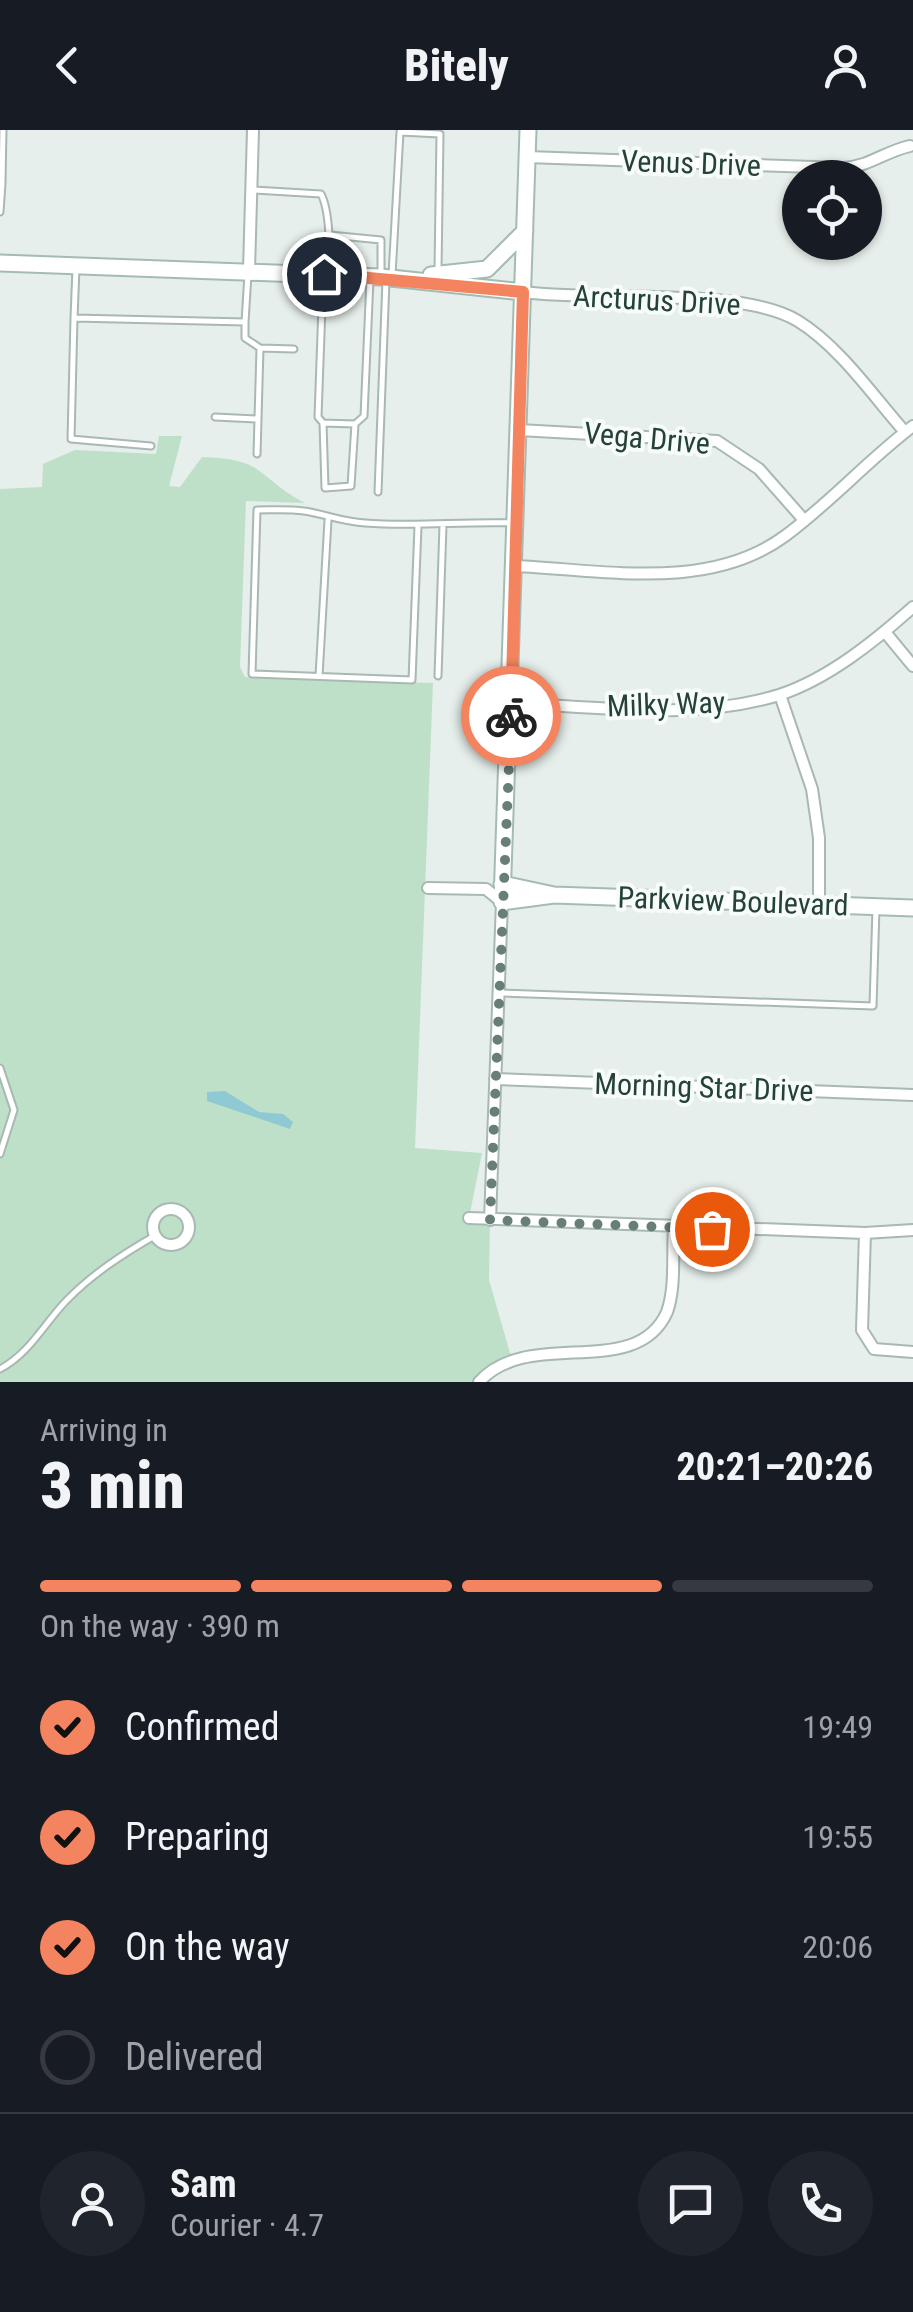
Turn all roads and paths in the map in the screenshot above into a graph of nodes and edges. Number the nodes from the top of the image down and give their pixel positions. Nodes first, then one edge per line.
1 (4, 130) edge
2 (253, 130) edge
3 (528, 130) edge
4 (911, 130) edge
5 (912, 146) edge
6 (528, 157) junction
7 (1, 182) edge
8 (250, 190) junction
9 (0, 212) edge
10 (525, 231) junction
11 (330, 235) junction
12 (0, 263) edge
13 (76, 265) junction
14 (248, 270) junction
15 (326, 274) junction
16 (382, 277) junction
17 (438, 279) junction
18 (523, 292) junction
19 (74, 318) junction
20 (245, 322) junction
21 (260, 348) junction
22 (294, 350) dead end
23 (215, 417) dead end
24 (258, 420) junction
25 (323, 423) junction
26 (355, 424) junction
27 (909, 429) edge
28 (519, 430) junction
29 (151, 446) dead end
30 (257, 454) dead end
31 (378, 492) dead end
32 (328, 520) junction
33 (804, 520) junction
34 (517, 523) junction
35 (443, 525) junction
36 (418, 526) junction
37 (516, 566) junction
38 (913, 607) edge
39 (886, 632) junction
40 (913, 666) edge
41 (319, 676) junction
42 (438, 676) dead end
43 (780, 694) junction
44 (511, 703) junction
45 (502, 884) junction
46 (428, 888) dead end
47 (554, 895) junction
48 (502, 902) junction
49 (819, 904) junction
50 (876, 906) junction
51 (913, 908) edge
52 (498, 993) junction
53 (0, 1068) edge
54 (495, 1079) junction
55 (913, 1095) edge
56 (0, 1154) edge
57 (469, 1218) dead end
58 (490, 1220) junction
59 (674, 1228) junction
60 (913, 1230) edge
61 (866, 1233) junction
62 (156, 1235) dead end
63 (913, 1352) edge
64 (0, 1369) edge
65 (478, 1382) edge

1 - 7 lane
2 - 8 street
3 - 6 street
4 - 5 street
5 - 6 street, Venus Drive
6 - 10 street
7 - 9 lane
8 - 11 lane
8 - 14 street
10 - 17 street
10 - 18 street
11 - 15 lane
11 - 16 lane
12 - 13 street, Arcturus Drive
13 - 14 street, Arcturus Drive
13 - 19 lane
14 - 15 street, Arcturus Drive
14 - 20 lane
15 - 16 street, Arcturus Drive
15 - 25 lane
16 - 17 street, Arcturus Drive
16 - 17 lane
16 - 26 lane
16 - 31 lane
17 - 18 street, Arcturus Drive
18 - 27 street, Arcturus Drive
18 - 28 street
19 - 20 lane
19 - 29 lane
20 - 21 lane
21 - 22 lane
21 - 24 lane
23 - 24 lane
24 - 30 lane
25 - 26 lane
25 - 26 lane
27 - 33 street
28 - 33 street, Vega Drive
28 - 34 street
32 - 36 lane
32 - 41 lane
32 - 41 lane
33 - 37 street
34 - 35 lane
34 - 37 street
35 - 36 lane
35 - 42 lane
36 - 41 lane
37 - 44 street
38 - 39 street, Milky Way
39 - 40 street
39 - 43 street, Milky Way
43 - 44 street, Milky Way
43 - 49 street
44 - 45 street
45 - 47 street, Parkview Boulevard
45 - 48 street
46 - 48 street, Parkview Boulevard
47 - 48 street, Parkview Boulevard
47 - 49 street, Parkview Boulevard
48 - 52 street
49 - 50 street, Parkview Boulevard
50 - 51 street, Parkview Boulevard
50 - 52 lane
52 - 54 street
53 - 56 lane
54 - 55 street, Morning Star Drive
54 - 58 street
57 - 58 street
58 - 59 street
59 - 61 street
59 - 65 street
60 - 61 street
61 - 63 street
62 - 64 lane

